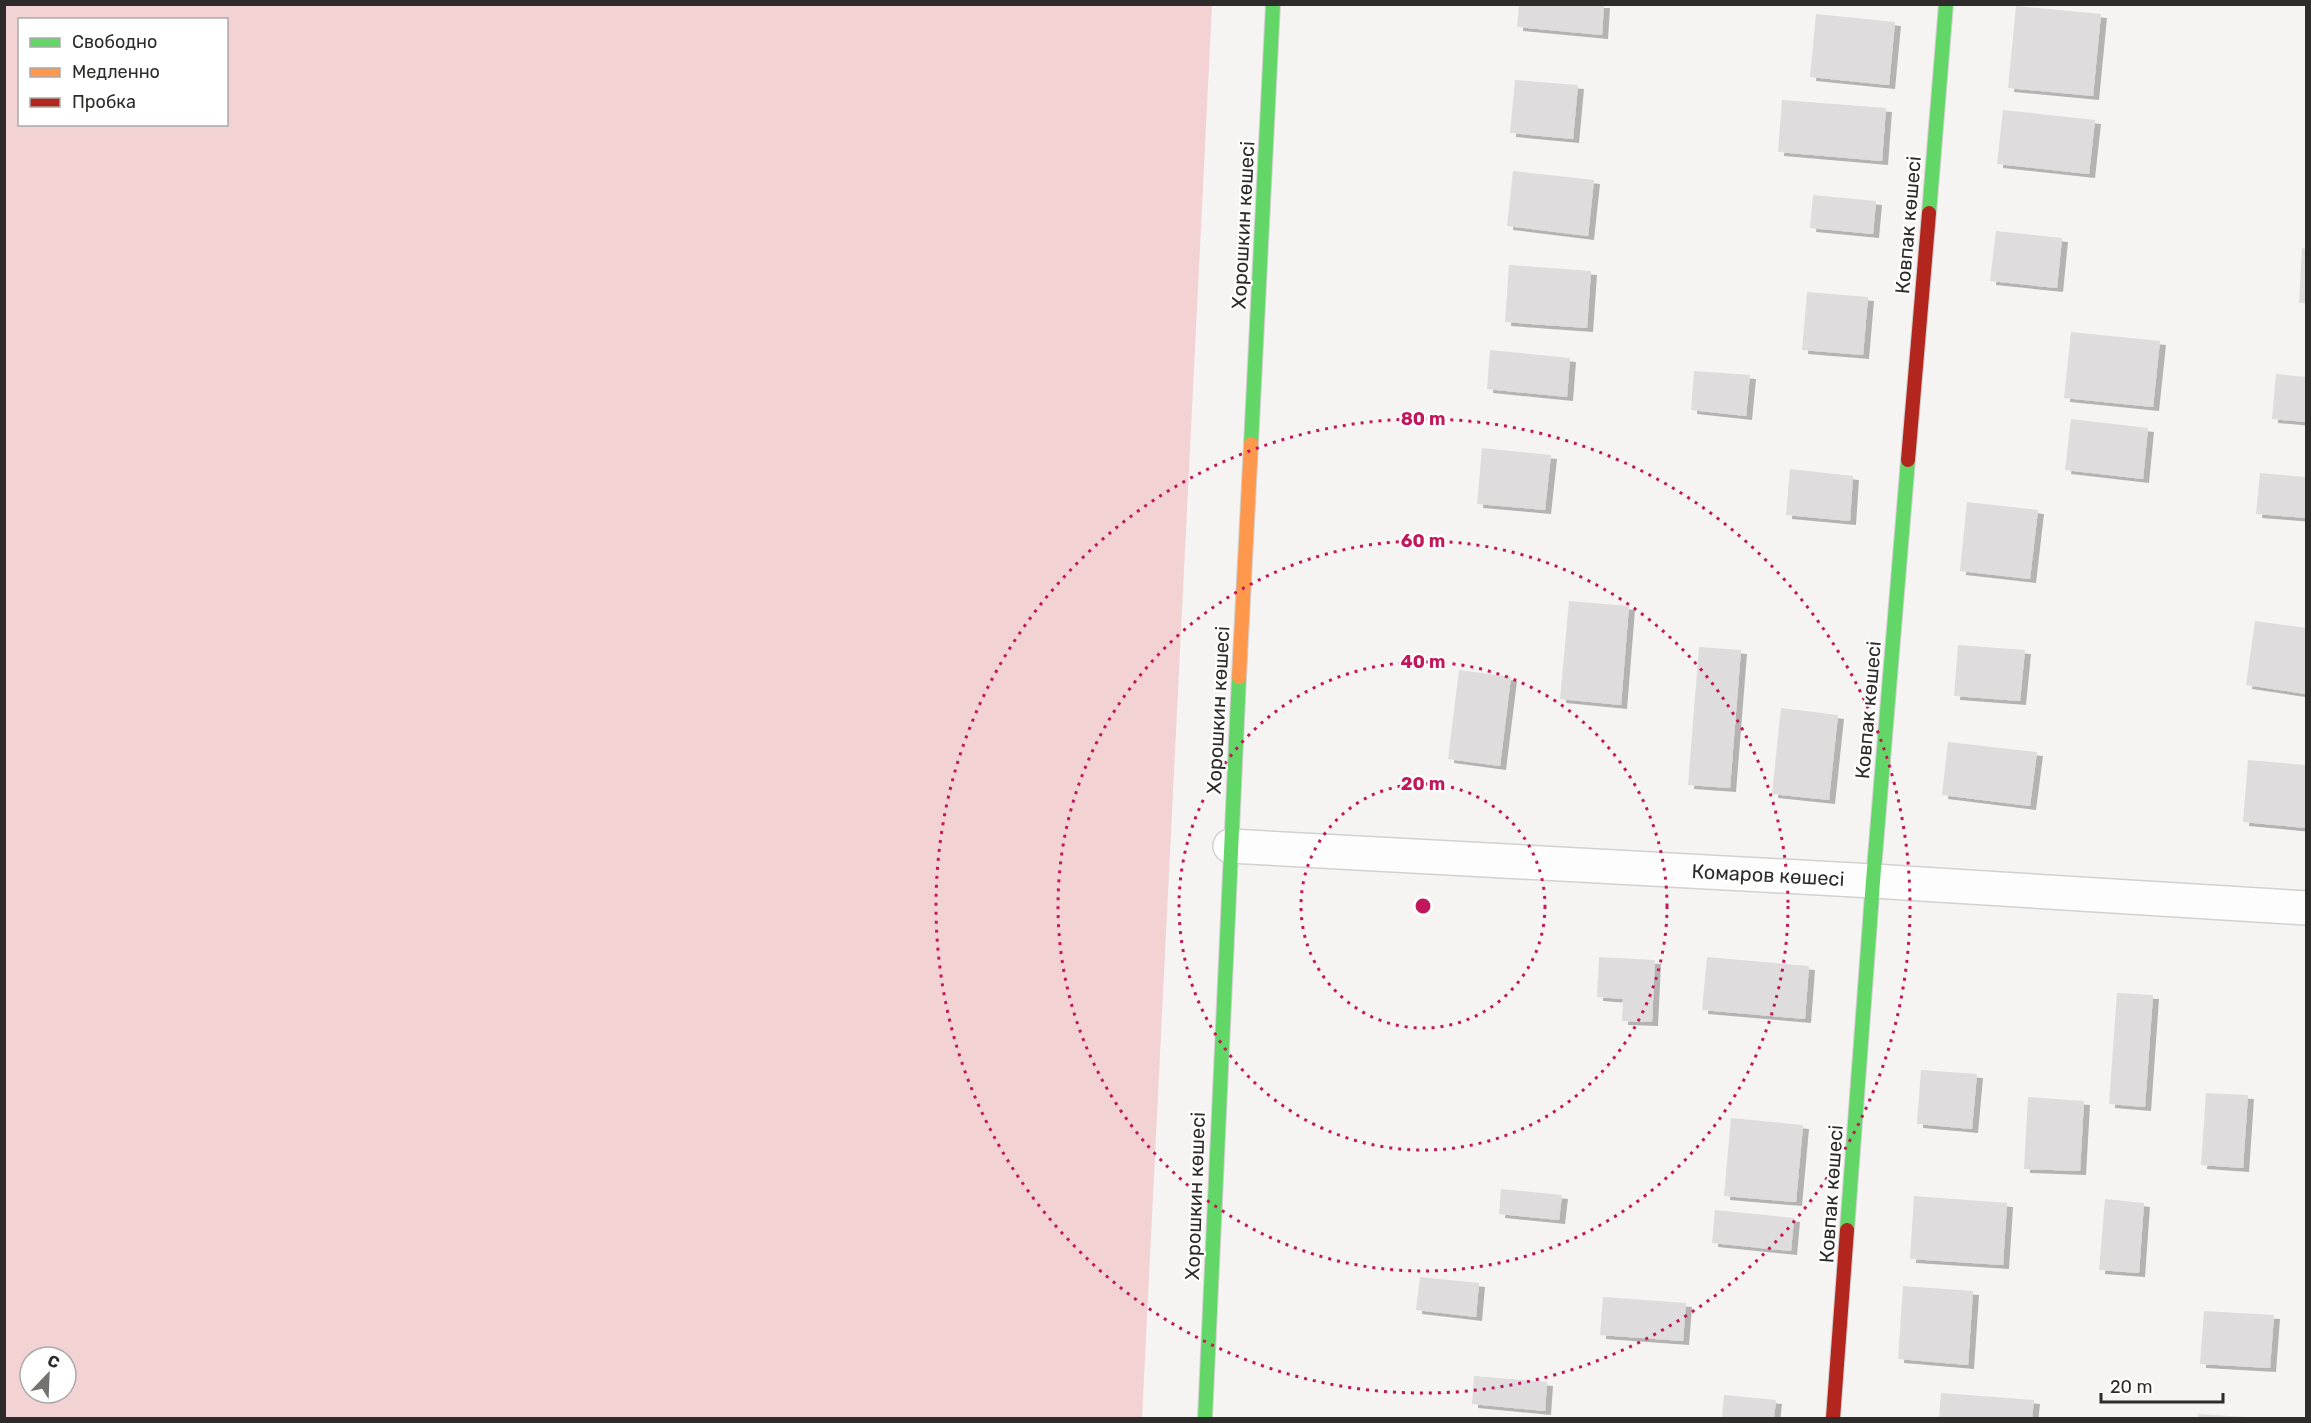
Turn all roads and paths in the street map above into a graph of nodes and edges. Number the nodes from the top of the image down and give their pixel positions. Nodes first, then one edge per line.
1 (1274, 4) edge
2 (1946, 4) edge
3 (1230, 846) junction
4 (1874, 881) junction
5 (2307, 908) edge
6 (1205, 1419) edge
7 (1833, 1419) edge

1 - 3 street, Хорошкин көшесі
2 - 4 street, Ковпак көшесі
3 - 4 street, Комаров көшесі
3 - 6 street, Хорошкин көшесі
4 - 5 street, Комаров көшесі
4 - 7 street, Ковпак көшесі

